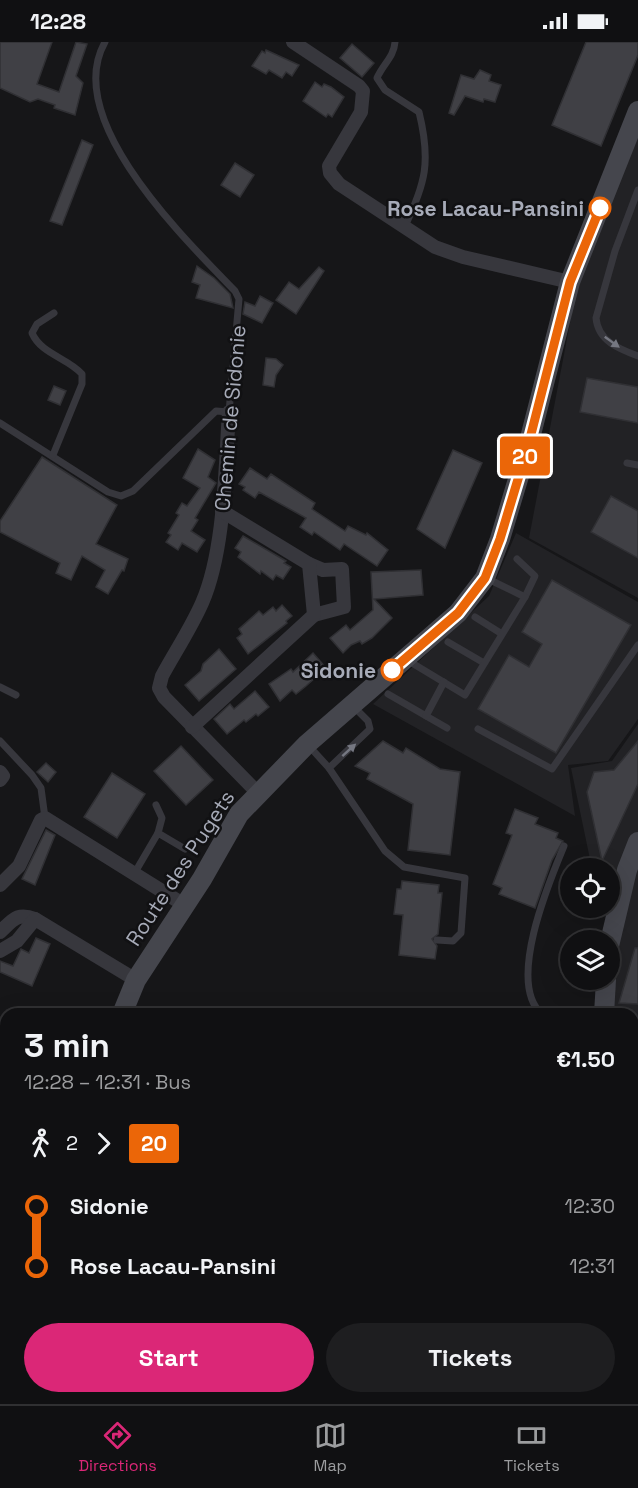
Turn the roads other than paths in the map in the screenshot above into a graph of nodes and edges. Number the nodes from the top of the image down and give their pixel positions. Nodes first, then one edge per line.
1 (105, 42) edge
2 (293, 42) edge
3 (395, 42) edge
4 (638, 111) edge
5 (638, 190) edge
6 (404, 228) junction
7 (570, 282) junction
8 (54, 313) dead end
9 (638, 356) edge
10 (230, 411) junction
11 (0, 423) edge
12 (53, 455) junction
13 (627, 464) dead end
14 (638, 465) edge
15 (222, 510) junction
16 (517, 559) dead end
17 (309, 564) junction
18 (485, 578) junction
19 (525, 597) junction
20 (314, 615) junction
21 (475, 617) dead end
22 (502, 633) junction
23 (448, 642) dead end
24 (638, 646) edge
25 (405, 658) junction
26 (484, 663) junction
27 (444, 682) junction
28 (0, 687) edge
29 (388, 694) dead end
30 (16, 695) dead end
31 (351, 705) junction
32 (426, 716) junction
33 (192, 727) junction
34 (447, 728) dead end
35 (478, 729) dead end
36 (0, 741) edge
37 (307, 744) junction
38 (329, 768) junction
39 (0, 772) edge
40 (0, 780) edge
41 (257, 792) junction
42 (156, 805) dead end
43 (45, 818) junction
44 (159, 833) junction
45 (638, 842) edge
46 (564, 846) dead end
47 (185, 849) dead end
48 (633, 871) edge
49 (134, 874) junction
50 (0, 885) edge
51 (186, 906) junction
52 (35, 919) junction
53 (614, 930) edge
54 (0, 932) edge
55 (437, 940) dead end
56 (0, 951) edge
57 (136, 980) junction
58 (605, 990) edge
59 (124, 1008) edge
60 (535, 1008) edge
61 (604, 1008) edge

1 - 10 lane, Chemin de Sidonie
2 - 6 street
3 - 6 lane
4 - 7 main road, Route des Pugets
5 -> 9 lane
6 - 7 street
7 - 18 main road, Route des Pugets
8 - 12 lane
10 - 12 lane
10 - 15 street, Chemin de Sidonie
11 - 12 lane
13 - 14 lane
15 - 17 street
15 - 33 street, Chemin de Sidonie
16 - 19 lane
17 - 20 street
17 - 20 street
18 - 19 lane
18 - 25 main road, Route des Pugets
19 - 22 lane
20 - 33 street
21 - 22 lane
22 - 26 lane
23 - 26 lane
24 - 35 lane
25 - 27 lane
25 - 31 main road, Route des Pugets
26 - 27 lane
27 - 32 lane
28 - 30 lane
29 - 32 lane
31 - 37 main road, Route des Pugets
38 -> 31 lane
32 - 34 lane
33 - 41 street, Chemin de Sidonie
36 - 43 lane
37 - 38 lane
37 - 41 main road, Route des Pugets
38 - 55 lane
39 - 40 street
41 - 51 main road, Route des Pugets
42 - 44 lane
43 - 49 street
43 - 50 street
44 - 47 lane
44 - 49 lane
45 - 48 main road
46 - 60 lane
48 - 53 main road
49 - 51 street
51 - 57 main road, Route des Pugets
52 - 54 street
52 - 56 street
52 - 57 street
57 - 59 main road, Route des Pugets
58 - 61 main road

